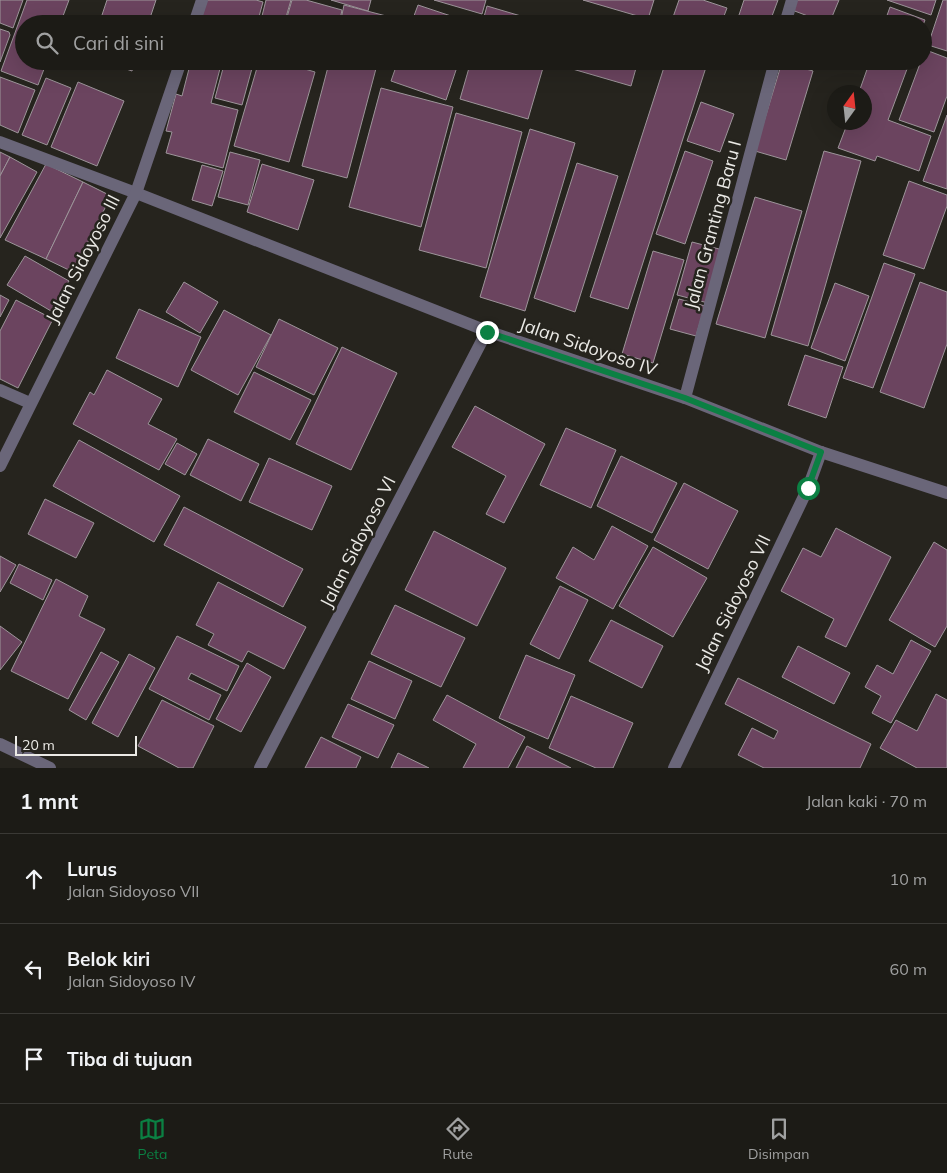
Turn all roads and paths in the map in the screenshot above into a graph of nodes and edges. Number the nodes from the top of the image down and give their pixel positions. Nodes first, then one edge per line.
1 (202, 0) edge
2 (792, 0) edge
3 (197, 15) edge
4 (788, 15) edge
5 (178, 70) edge
6 (773, 70) edge
7 (0, 142) edge
8 (136, 193) junction
9 (487, 332) junction
10 (0, 390) edge
11 (685, 398) junction
12 (30, 403) junction
13 (821, 452) junction
14 (0, 466) edge
15 (947, 493) edge
16 (0, 744) edge
17 (50, 768) edge
18 (260, 768) edge
19 (674, 768) edge

1 - 3 street
2 - 4 street
5 - 8 street, Jalan Sidoyoso III
6 - 11 street, Jalan Granting Baru I
7 - 8 street, Jalan Sidoyoso IV
8 - 9 street, Jalan Sidoyoso IV
8 - 12 street, Jalan Sidoyoso III
9 - 11 street, Jalan Sidoyoso IV
9 - 18 street, Jalan Sidoyoso VI
10 - 12 street
11 - 13 street, Jalan Sidoyoso IV
12 - 14 street, Jalan Sidoyoso III
13 - 15 street, Jalan Sidoyoso IV
13 - 19 street, Jalan Sidoyoso VII
16 - 17 street

